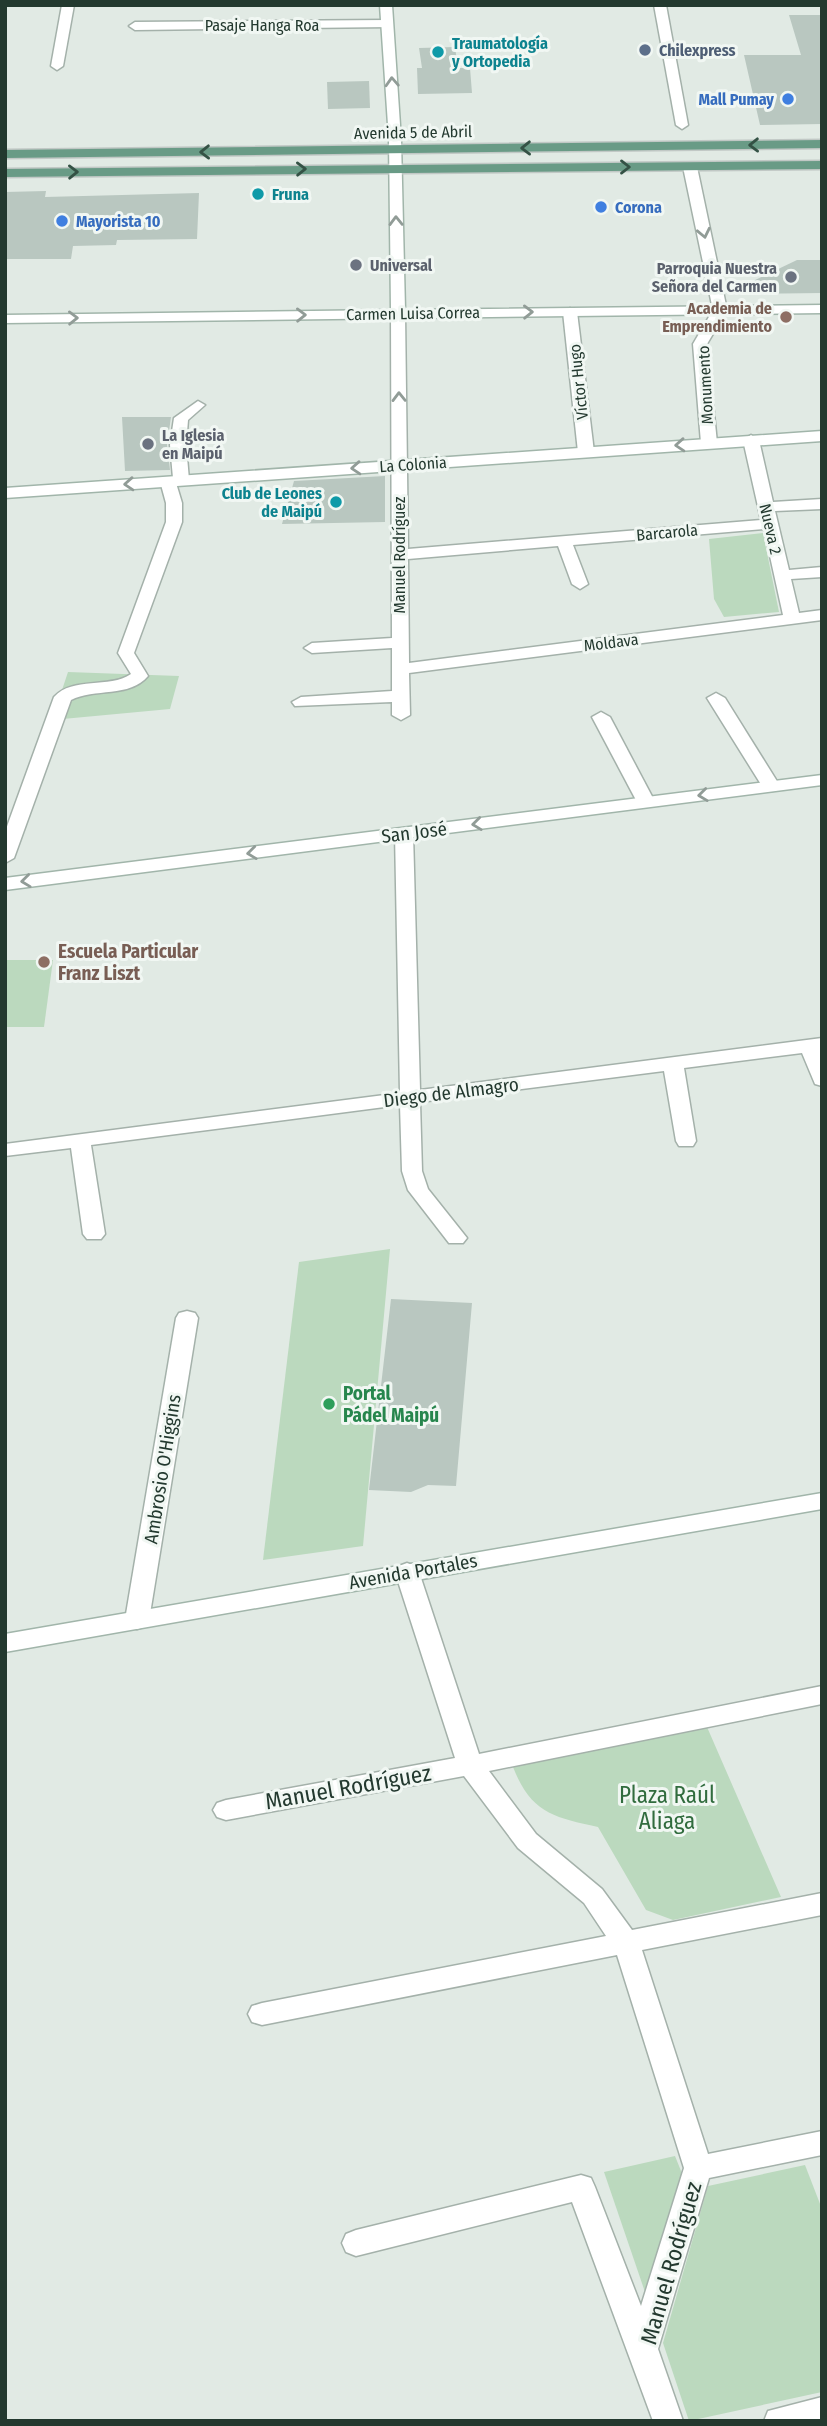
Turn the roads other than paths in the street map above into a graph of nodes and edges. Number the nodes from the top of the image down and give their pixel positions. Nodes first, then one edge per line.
1 (68, 5) edge
2 (386, 5) edge
3 (660, 5) edge
4 (388, 24) junction
5 (135, 26) dead end
6 (57, 66) dead end
7 (682, 125) dead end
8 (822, 144) edge
9 (396, 150) junction
10 (5, 153) edge
11 (822, 166) edge
12 (690, 167) junction
13 (396, 169) junction
14 (5, 173) edge
15 (822, 309) edge
16 (720, 310) junction
17 (570, 312) junction
18 (398, 313) junction
19 (5, 319) edge
20 (198, 405) dead end
21 (822, 436) edge
22 (751, 440) junction
23 (709, 443) junction
24 (586, 452) junction
25 (399, 465) junction
26 (175, 480) junction
27 (5, 493) edge
28 (822, 504) edge
29 (766, 507) junction
30 (770, 524) junction
31 (564, 541) junction
32 (398, 555) junction
33 (822, 572) edge
34 (781, 575) junction
35 (580, 584) dead end
36 (822, 615) edge
37 (792, 618) junction
38 (400, 643) junction
39 (312, 648) dead end
40 (400, 669) junction
41 (401, 696) junction
42 (716, 698) dead end
43 (302, 702) dead end
44 (401, 715) dead end
45 (601, 717) dead end
46 (822, 780) edge
47 (771, 786) junction
48 (646, 802) junction
49 (404, 833) junction
50 (5, 858) edge
51 (5, 884) edge
52 (815, 1044) edge
53 (673, 1063) junction
54 (822, 1080) edge
55 (408, 1097) junction
56 (80, 1140) junction
57 (686, 1141) dead end
58 (5, 1150) edge
59 (94, 1234) dead end
60 (456, 1238) dead end
61 (187, 1318) dead end
62 (822, 1501) edge
63 (407, 1572) junction
64 (137, 1620) junction
65 (5, 1643) edge
66 (822, 1695) edge
67 (470, 1765) junction
68 (226, 1810) dead end
69 (822, 1904) edge
70 (626, 1944) junction
71 (262, 2014) dead end
72 (822, 2143) edge
73 (698, 2168) junction
74 (356, 2244) dead end
75 (643, 2349) junction
76 (822, 2411) edge
77 (668, 2421) edge
78 (779, 2421) edge

1 - 6 street
2 - 4 street, Manuel Rodríguez
3 - 7 street
4 - 5 street, Pasaje Hanga Roa
9 -> 4 street, Manuel Rodríguez
8 -> 9 main road, Avenida 5 de Abril
9 -> 10 main road, Avenida 5 de Abril
9 - 13 street, Manuel Rodríguez
11 - 12 main road, Avenida 5 de Abril
13 -> 12 main road, Avenida 5 de Abril
12 -> 16 street
14 -> 13 main road, Avenida 5 de Abril
18 -> 13 street, Manuel Rodríguez
15 - 16 street, Carmen Luisa Correa
16 - 17 street, Carmen Luisa Correa
16 - 23 street, Monumento
18 -> 17 street, Carmen Luisa Correa
17 - 24 street, Víctor Hugo
19 -> 18 street, Carmen Luisa Correa
25 -> 18 street, Manuel Rodríguez
20 - 26 street
21 - 22 street, La Colonia
22 - 23 street, La Colonia
22 - 29 street, Nueva 2
23 -> 24 street, La Colonia
24 - 25 street, La Colonia
25 -> 26 street, La Colonia
25 - 32 street, Manuel Rodríguez
26 -> 27 street, La Colonia
26 - 50 street
28 - 29 street
29 - 30 street, Nueva 2
30 - 31 street, Barcarola
30 - 34 street, Nueva 2
31 - 32 street, Barcarola
31 - 35 street
32 - 38 street, Manuel Rodríguez
33 - 34 street
34 - 37 street, Nueva 2
36 - 37 street, Moldava
37 - 40 street, Moldava
38 - 39 street
38 - 40 street, Manuel Rodríguez
40 - 41 street, Manuel Rodríguez
41 - 43 street
41 - 44 street, Manuel Rodríguez
42 - 47 street
45 - 48 street
46 - 47 street, San José
47 -> 48 street, San José
48 -> 49 street, San José
49 -> 51 street, San José
49 - 55 street
52 - 53 street, Diego de Almagro
52 - 54 street
53 - 55 street, Diego de Almagro
53 - 57 street
55 - 56 street, Diego de Almagro
55 - 60 street
56 - 58 street, Diego de Almagro
56 - 59 street
61 - 64 street, Ambrosio O'Higgins
62 - 63 street, Avenida Portales
63 - 64 street, Avenida Portales
63 - 67 street, Manuel Rodríguez
64 - 65 street, Avenida Portales
66 - 67 street, Manuel Rodríguez
67 - 68 street, Manuel Rodríguez
67 - 70 street, Manuel Rodríguez
69 - 70 street
70 - 71 street
70 - 73 street, Manuel Rodríguez
72 - 73 street
73 - 75 street, Manuel Rodríguez
74 - 75 street
75 - 77 street, Manuel Rodríguez
76 - 78 street

